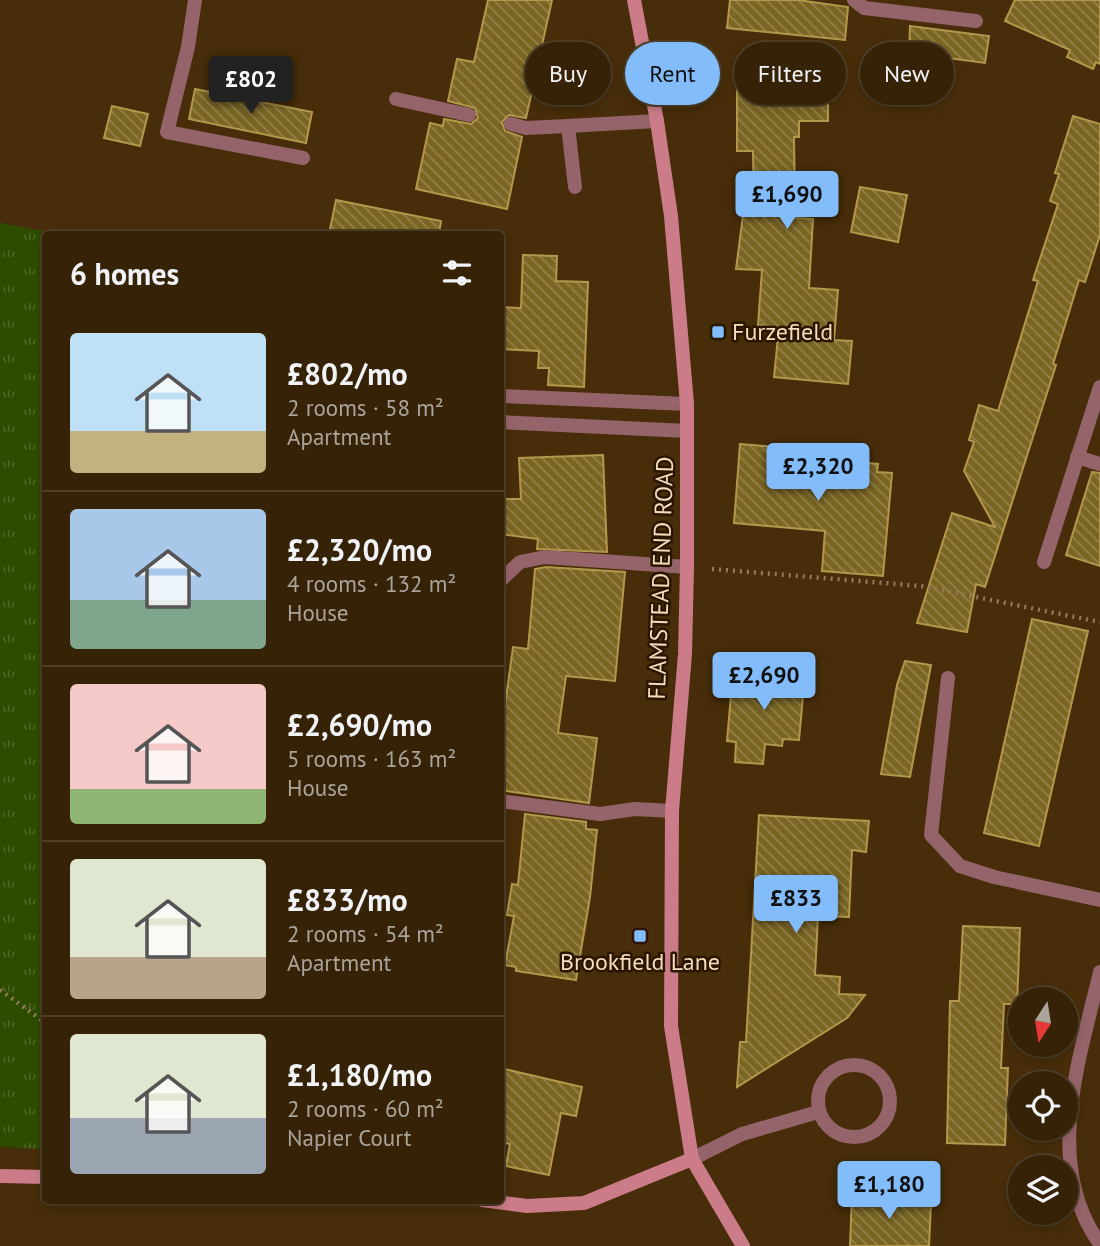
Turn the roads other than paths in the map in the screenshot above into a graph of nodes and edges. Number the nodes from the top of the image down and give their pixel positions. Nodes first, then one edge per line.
1 (195, 0) edge
2 (634, 0) edge
3 (854, 0) edge
4 (976, 21) dead end
5 (396, 99) dead end
6 (469, 115) dead end
7 (657, 121) junction
8 (511, 124) dead end
9 (568, 126) junction
10 (303, 158) dead end
11 (575, 187) dead end
12 (1100, 387) edge
13 (504, 396) edge
14 (687, 404) junction
15 (504, 422) edge
16 (687, 431) junction
17 (1077, 457) junction
18 (1100, 464) edge
19 (1044, 562) dead end
20 (687, 567) junction
21 (504, 577) edge
22 (948, 678) dead end
23 (504, 802) edge
24 (672, 811) junction
25 (1100, 900) edge
26 (1100, 972) edge
27 (818, 1112) junction
28 (692, 1159) junction
29 (0, 1176) edge
30 (42, 1177) edge
31 (504, 1203) edge
32 (1100, 1244) edge
33 (743, 1246) edge

1 - 10 street
2 - 7 main road, FLAMSTEAD END ROAD
3 - 4 street
5 - 6 street
7 - 9 street
7 - 14 main road, FLAMSTEAD END ROAD
8 - 9 street
9 - 11 street
12 - 17 street
13 - 14 street
14 - 16 main road, FLAMSTEAD END ROAD
15 - 16 street
16 - 20 main road, FLAMSTEAD END ROAD
17 - 18 street
17 - 19 street
20 - 21 street
20 - 24 main road, FLAMSTEAD END ROAD
22 - 25 street
23 - 24 street
24 - 28 main road, FLAMSTEAD END ROAD
26 - 32 street
27 - 27 street
27 - 28 street
28 - 31 main road
28 - 33 main road
29 - 30 main road

